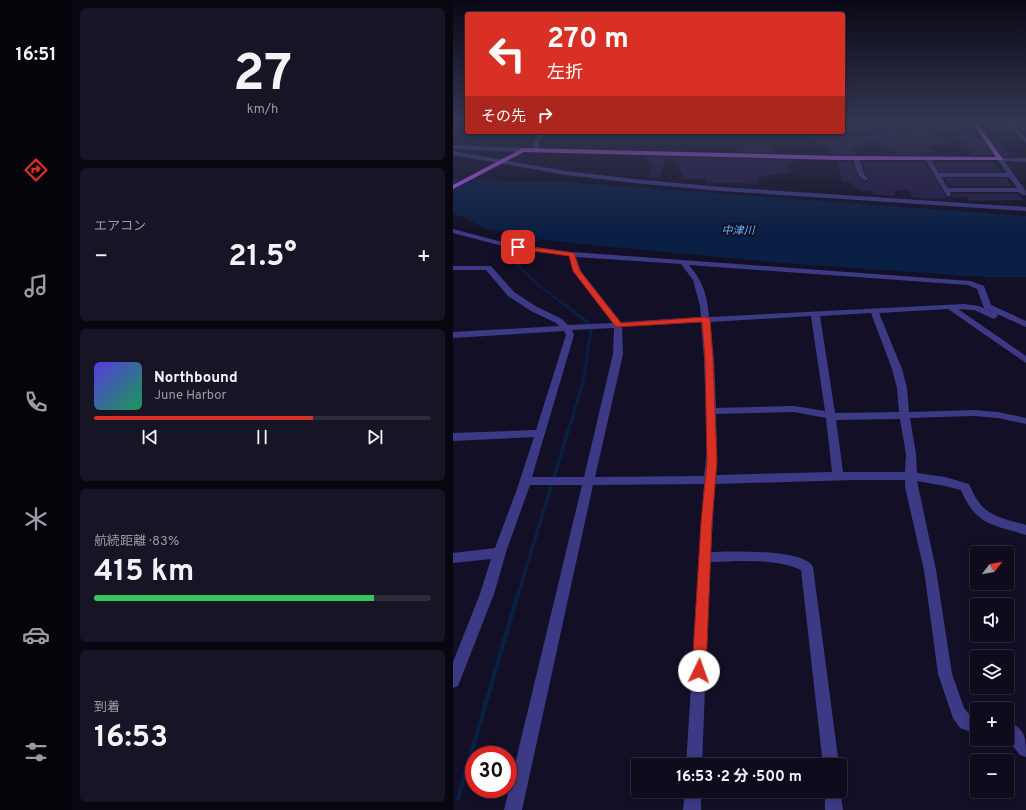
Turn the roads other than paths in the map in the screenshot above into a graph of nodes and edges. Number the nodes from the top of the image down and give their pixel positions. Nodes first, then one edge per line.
1 (928, 159) edge
2 (1000, 159) edge
3 (484, 160) edge
4 (505, 160) edge
5 (857, 160) edge
6 (1024, 160) edge
7 (499, 163) junction
8 (1026, 165) edge
9 (937, 175) junction
10 (1011, 175) junction
11 (866, 179) dead end
12 (453, 187) edge
13 (946, 190) junction
14 (1024, 193) edge
15 (952, 200) dead end
16 (1026, 205) edge
17 (985, 206) junction
18 (1026, 209) edge
19 (453, 232) edge
20 (572, 254) junction
21 (684, 263) junction
22 (453, 268) edge
23 (950, 307) junction
24 (874, 311) junction
25 (815, 314) junction
26 (706, 319) junction
27 (1026, 324) edge
28 (619, 325) junction
29 (567, 328) junction
30 (1026, 331) edge
31 (454, 336) edge
32 (1026, 360) edge
33 (710, 411) junction
34 (904, 414) junction
35 (830, 416) junction
36 (1026, 421) edge
37 (540, 433) junction
38 (453, 437) edge
39 (838, 477) junction
40 (910, 477) junction
41 (710, 480) junction
42 (526, 481) junction
43 (588, 482) junction
44 (1026, 530) edge
45 (500, 553) junction
46 (705, 557) junction
47 (453, 558) edge
48 (453, 681) edge
49 (970, 723) edge
50 (1014, 735) edge
51 (1026, 749) edge
52 (694, 758) edge
53 (830, 758) edge
54 (693, 798) edge
55 (833, 798) edge
56 (513, 810) edge
57 (692, 810) edge
58 (834, 810) edge

1 - 9 street
2 - 10 street
3 - 7 street
4 - 7 main road
5 - 11 street
6 - 8 street
7 - 12 main road
7 - 17 street
9 - 10 street
9 - 13 street
10 - 14 street
13 - 14 street
13 - 15 street
16 - 17 street
17 - 18 street
19 - 20 street
20 - 21 street
20 - 28 street
21 - 26 street
21 - 27 street
22 - 29 street
23 - 24 street
23 - 30 street
23 - 32 street
24 - 25 street
24 - 34 street
25 - 26 street
25 - 35 street
26 - 28 street
26 - 33 street
28 - 29 street
28 - 43 street
29 - 31 street
29 - 37 street
33 - 35 street
33 - 41 street
34 - 35 street
34 - 36 street
34 - 40 street
35 - 39 street
37 - 38 street
37 - 42 street
39 - 40 street
39 - 41 street
40 - 44 street
40 - 49 street
41 - 43 street
41 - 46 street
42 - 43 street
42 - 45 street
43 - 56 street
45 - 47 street
45 - 48 street
46 - 52 street
46 - 53 street
50 - 51 street
54 - 57 street
55 - 58 street

